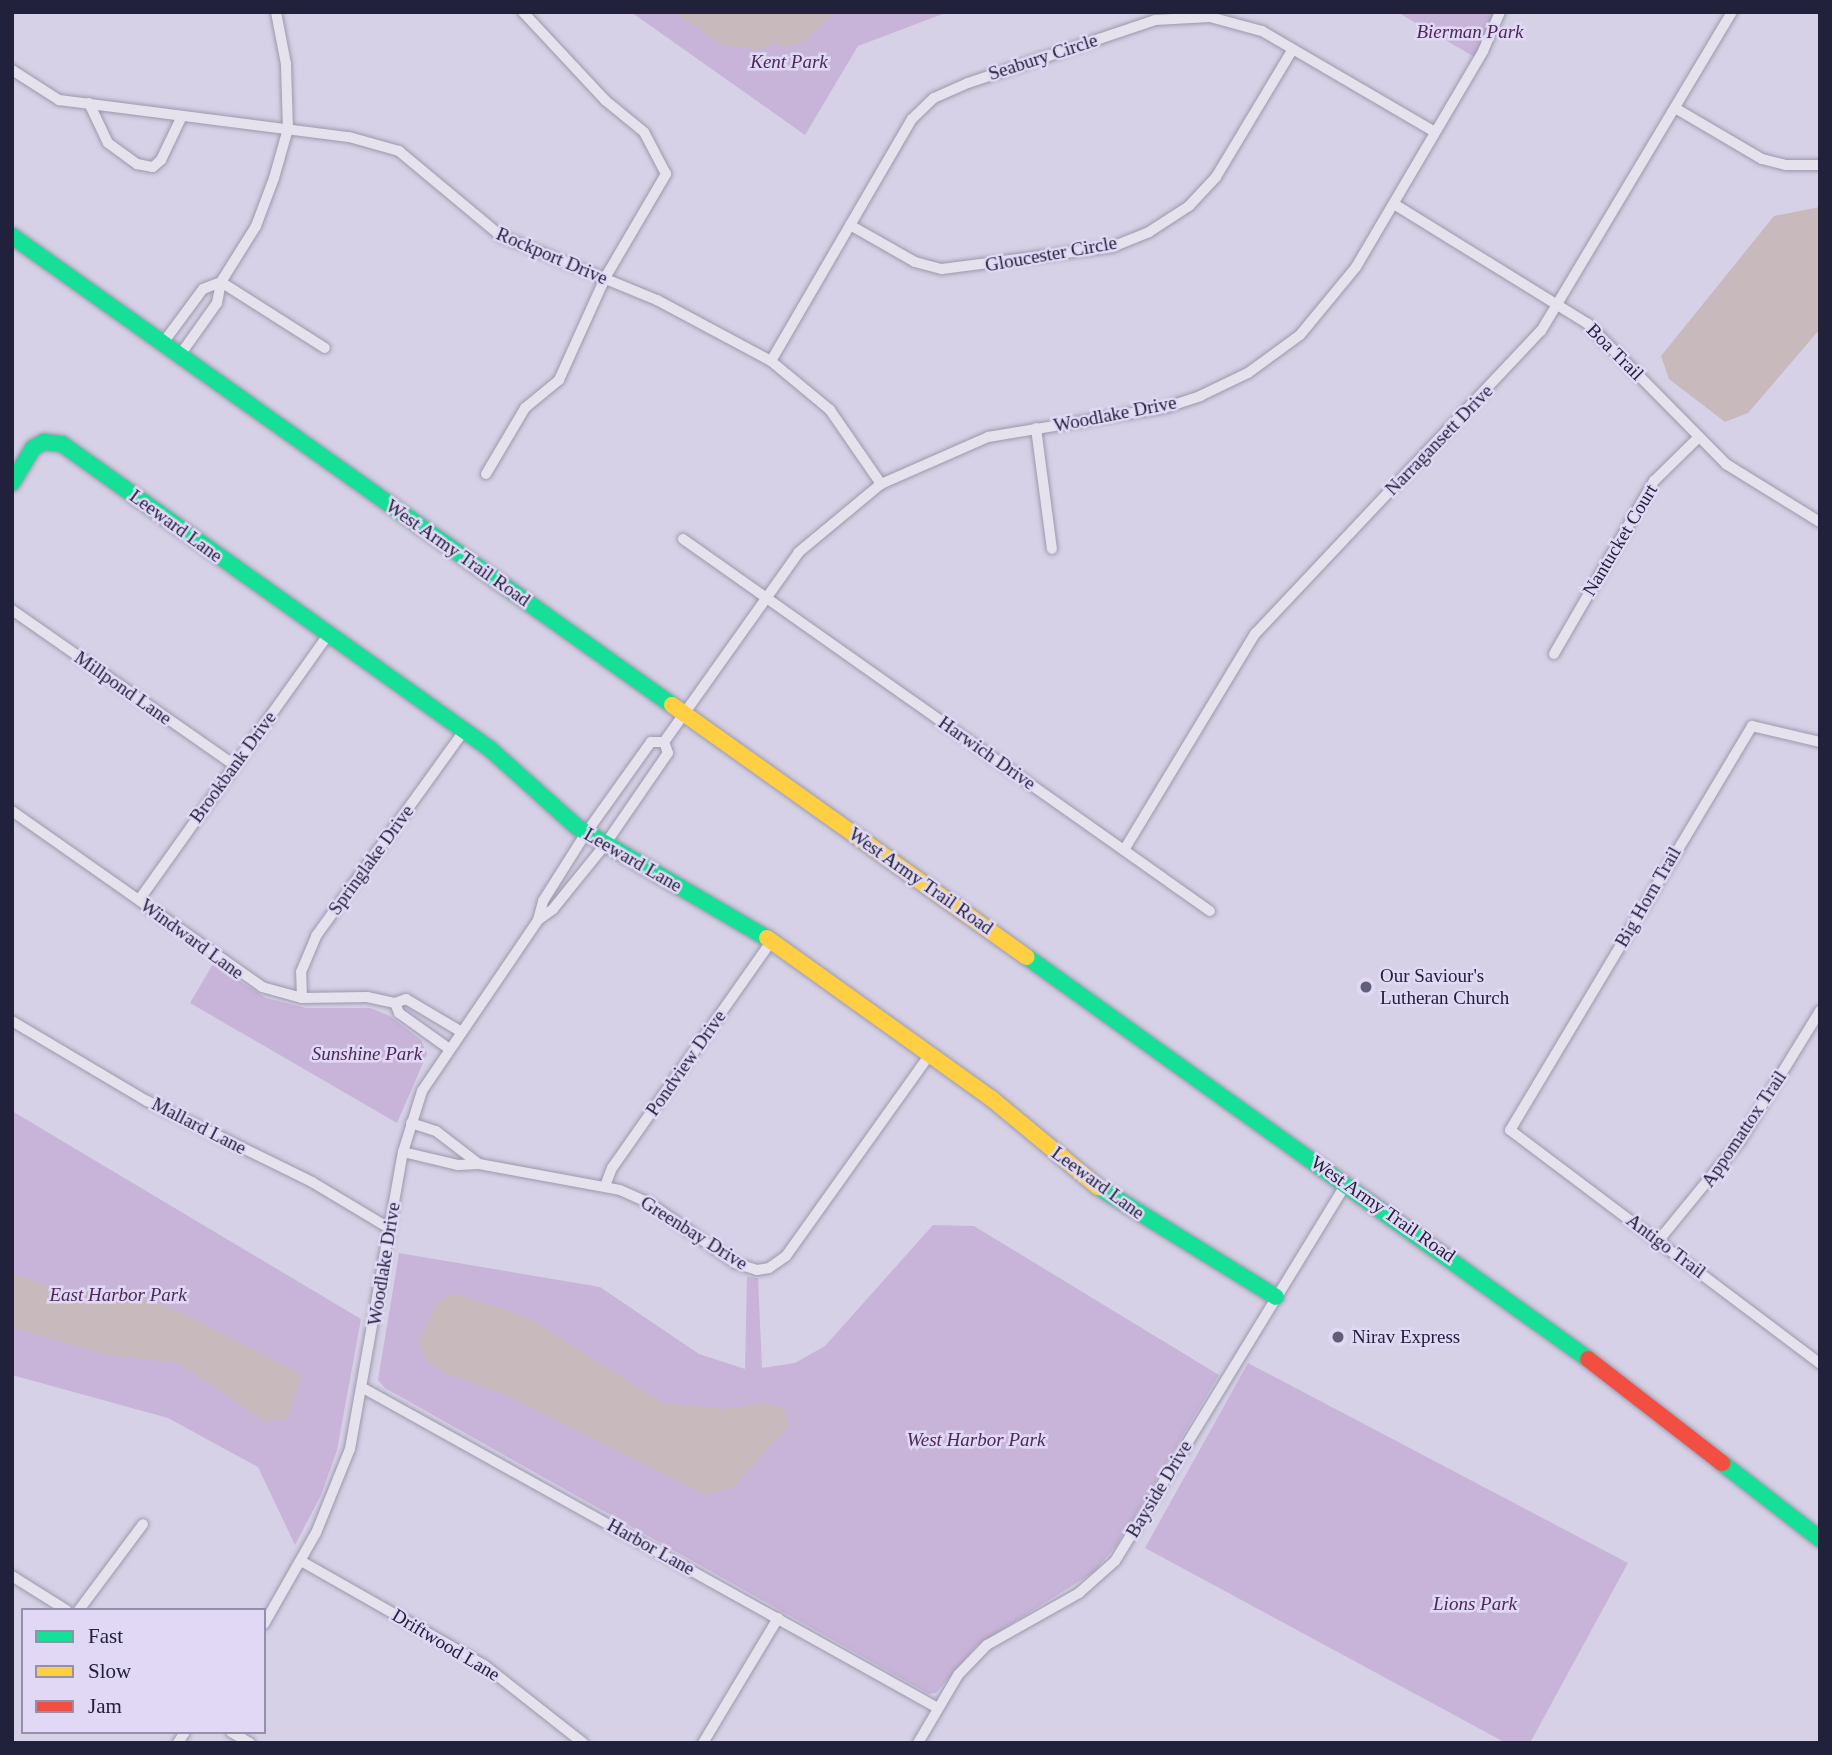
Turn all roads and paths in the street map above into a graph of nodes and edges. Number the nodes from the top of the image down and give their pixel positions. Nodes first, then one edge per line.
1 (276, 12) edge
2 (523, 12) edge
3 (1500, 12) edge
4 (1732, 12) edge
5 (1293, 49) junction
6 (12, 70) edge
7 (89, 103) junction
8 (1675, 108) junction
9 (181, 118) junction
10 (288, 129) junction
11 (1436, 132) junction
12 (1820, 164) edge
13 (1394, 204) junction
14 (850, 225) junction
15 (12, 236) edge
16 (605, 278) junction
17 (221, 282) junction
18 (1560, 304) junction
19 (163, 343) junction
20 (325, 348) dead end
21 (180, 355) junction
22 (771, 361) junction
23 (1036, 428) junction
24 (1699, 437) junction
25 (486, 474) dead end
26 (12, 483) edge
27 (881, 484) junction
28 (1820, 522) edge
29 (683, 539) dead end
30 (1052, 548) dead end
31 (764, 596) junction
32 (12, 610) edge
33 (328, 635) junction
34 (1553, 653) dead end
35 (684, 713) junction
36 (464, 731) junction
37 (664, 742) junction
38 (1820, 742) edge
39 (234, 765) junction
40 (12, 811) edge
41 (586, 833) junction
42 (604, 846) junction
43 (1124, 850) junction
44 (139, 900) junction
45 (1210, 911) dead end
46 (538, 920) junction
47 (771, 942) junction
48 (302, 998) junction
49 (395, 1003) junction
50 (1820, 1012) edge
51 (12, 1021) edge
52 (460, 1031) junction
53 (448, 1048) junction
54 (930, 1054) junction
55 (411, 1123) junction
56 (1510, 1130) joint
57 (403, 1152) junction
58 (479, 1164) junction
59 (1347, 1183) junction
60 (604, 1186) junction
61 (389, 1228) junction
62 (1659, 1240) junction
63 (1276, 1297) junction
64 (1820, 1364) edge
65 (363, 1388) junction
66 (144, 1524) dead end
67 (1820, 1539) edge
68 (301, 1561) junction
69 (12, 1576) edge
70 (63, 1608) edge
71 (81, 1608) edge
72 (778, 1618) junction
73 (266, 1621) edge
74 (938, 1708) junction
75 (234, 1734) edge
76 (250, 1743) edge
77 (583, 1743) edge
78 (703, 1743) edge
79 (918, 1743) edge

1 - 10 street
2 - 16 street
3 - 11 street, Woodlake Drive
4 - 8 street, Narragansett Drive
5 - 11 street, Seabury Circle
5 - 14 street, Seabury Circle
5 - 14 street, Gloucester Circle
6 - 7 street, Rockport Drive
7 - 9 street, Rockport Drive
7 - 9 street
8 - 12 street
8 - 18 street, Narragansett Drive
9 - 10 street, Rockport Drive
10 - 16 street, Rockport Drive
10 - 17 street
11 - 13 street, Woodlake Drive
13 - 18 street, Boa Trail
13 - 23 street, Woodlake Drive
14 - 22 street, Seabury Circle
15 - 19 main road, West Army Trail Road
16 - 22 street, Rockport Drive
16 - 25 street
17 - 19 street
17 - 20 street
17 - 21 street
18 - 24 street, Boa Trail
18 - 43 street, Narragansett Drive
19 - 21 main road, West Army Trail Road
21 - 35 main road, West Army Trail Road
22 - 27 street, Rockport Drive
23 - 27 street, Woodlake Drive
23 - 30 street
24 - 28 street, Boa Trail
24 - 34 street, Nantucket Court
26 - 33 main road, Leeward Lane
27 - 31 street, Woodlake Drive
29 - 31 street, Harwich Drive
31 - 35 street, Woodlake Drive
31 - 43 street, Harwich Drive
32 - 39 street, Millpond Lane
33 - 36 main road, Leeward Lane
33 - 39 street, Brookbank Drive
35 - 37 street, Woodlake Drive
35 - 59 main road, West Army Trail Road
36 - 41 main road, Leeward Lane
36 - 48 street, Springlake Drive
37 - 41 street, Woodlake Drive
37 - 42 street, Woodlake Drive
38 - 56 street, Big Horn Trail
39 - 44 street, Brookbank Drive
40 - 44 street, Windward Lane
41 - 42 main road, Leeward Lane
41 - 46 street, Woodlake Drive
42 - 46 street, Woodlake Drive
42 - 47 main road, Leeward Lane
43 - 45 street, Harwich Drive
44 - 48 street, Windward Lane
46 - 52 street, Woodlake Drive
47 - 54 main road, Leeward Lane
47 - 60 street, Pondview Drive
48 - 49 street, Windward Lane
49 - 52 street, Windward Lane
49 - 53 street
50 - 62 street, Appomattox Trail
51 - 61 street, Mallard Lane
52 - 53 street, Woodlake Drive
53 - 55 street, Woodlake Drive
54 - 60 street, Greenbay Drive
54 - 63 main road, Leeward Lane
55 - 57 street, Woodlake Drive
55 - 58 street, Greenbay Drive
56 - 62 street, Antigo Trail
57 - 58 street, Greenbay Drive
57 - 61 street, Woodlake Drive
58 - 60 street, Greenbay Drive
59 - 63 street, Bayside Drive
59 - 67 main road, West Army Trail Road
61 - 65 street, Woodlake Drive
62 - 64 street, Antigo Trail
63 - 74 street, Bayside Drive
65 - 68 street, Woodlake Drive
65 - 72 street, Harbor Lane
66 - 71 street
68 - 73 street, Woodlake Drive
68 - 77 street, Driftwood Lane
69 - 70 street
72 - 74 street, Harbor Lane
72 - 78 street
74 - 79 street, Bayside Drive
75 - 76 street

